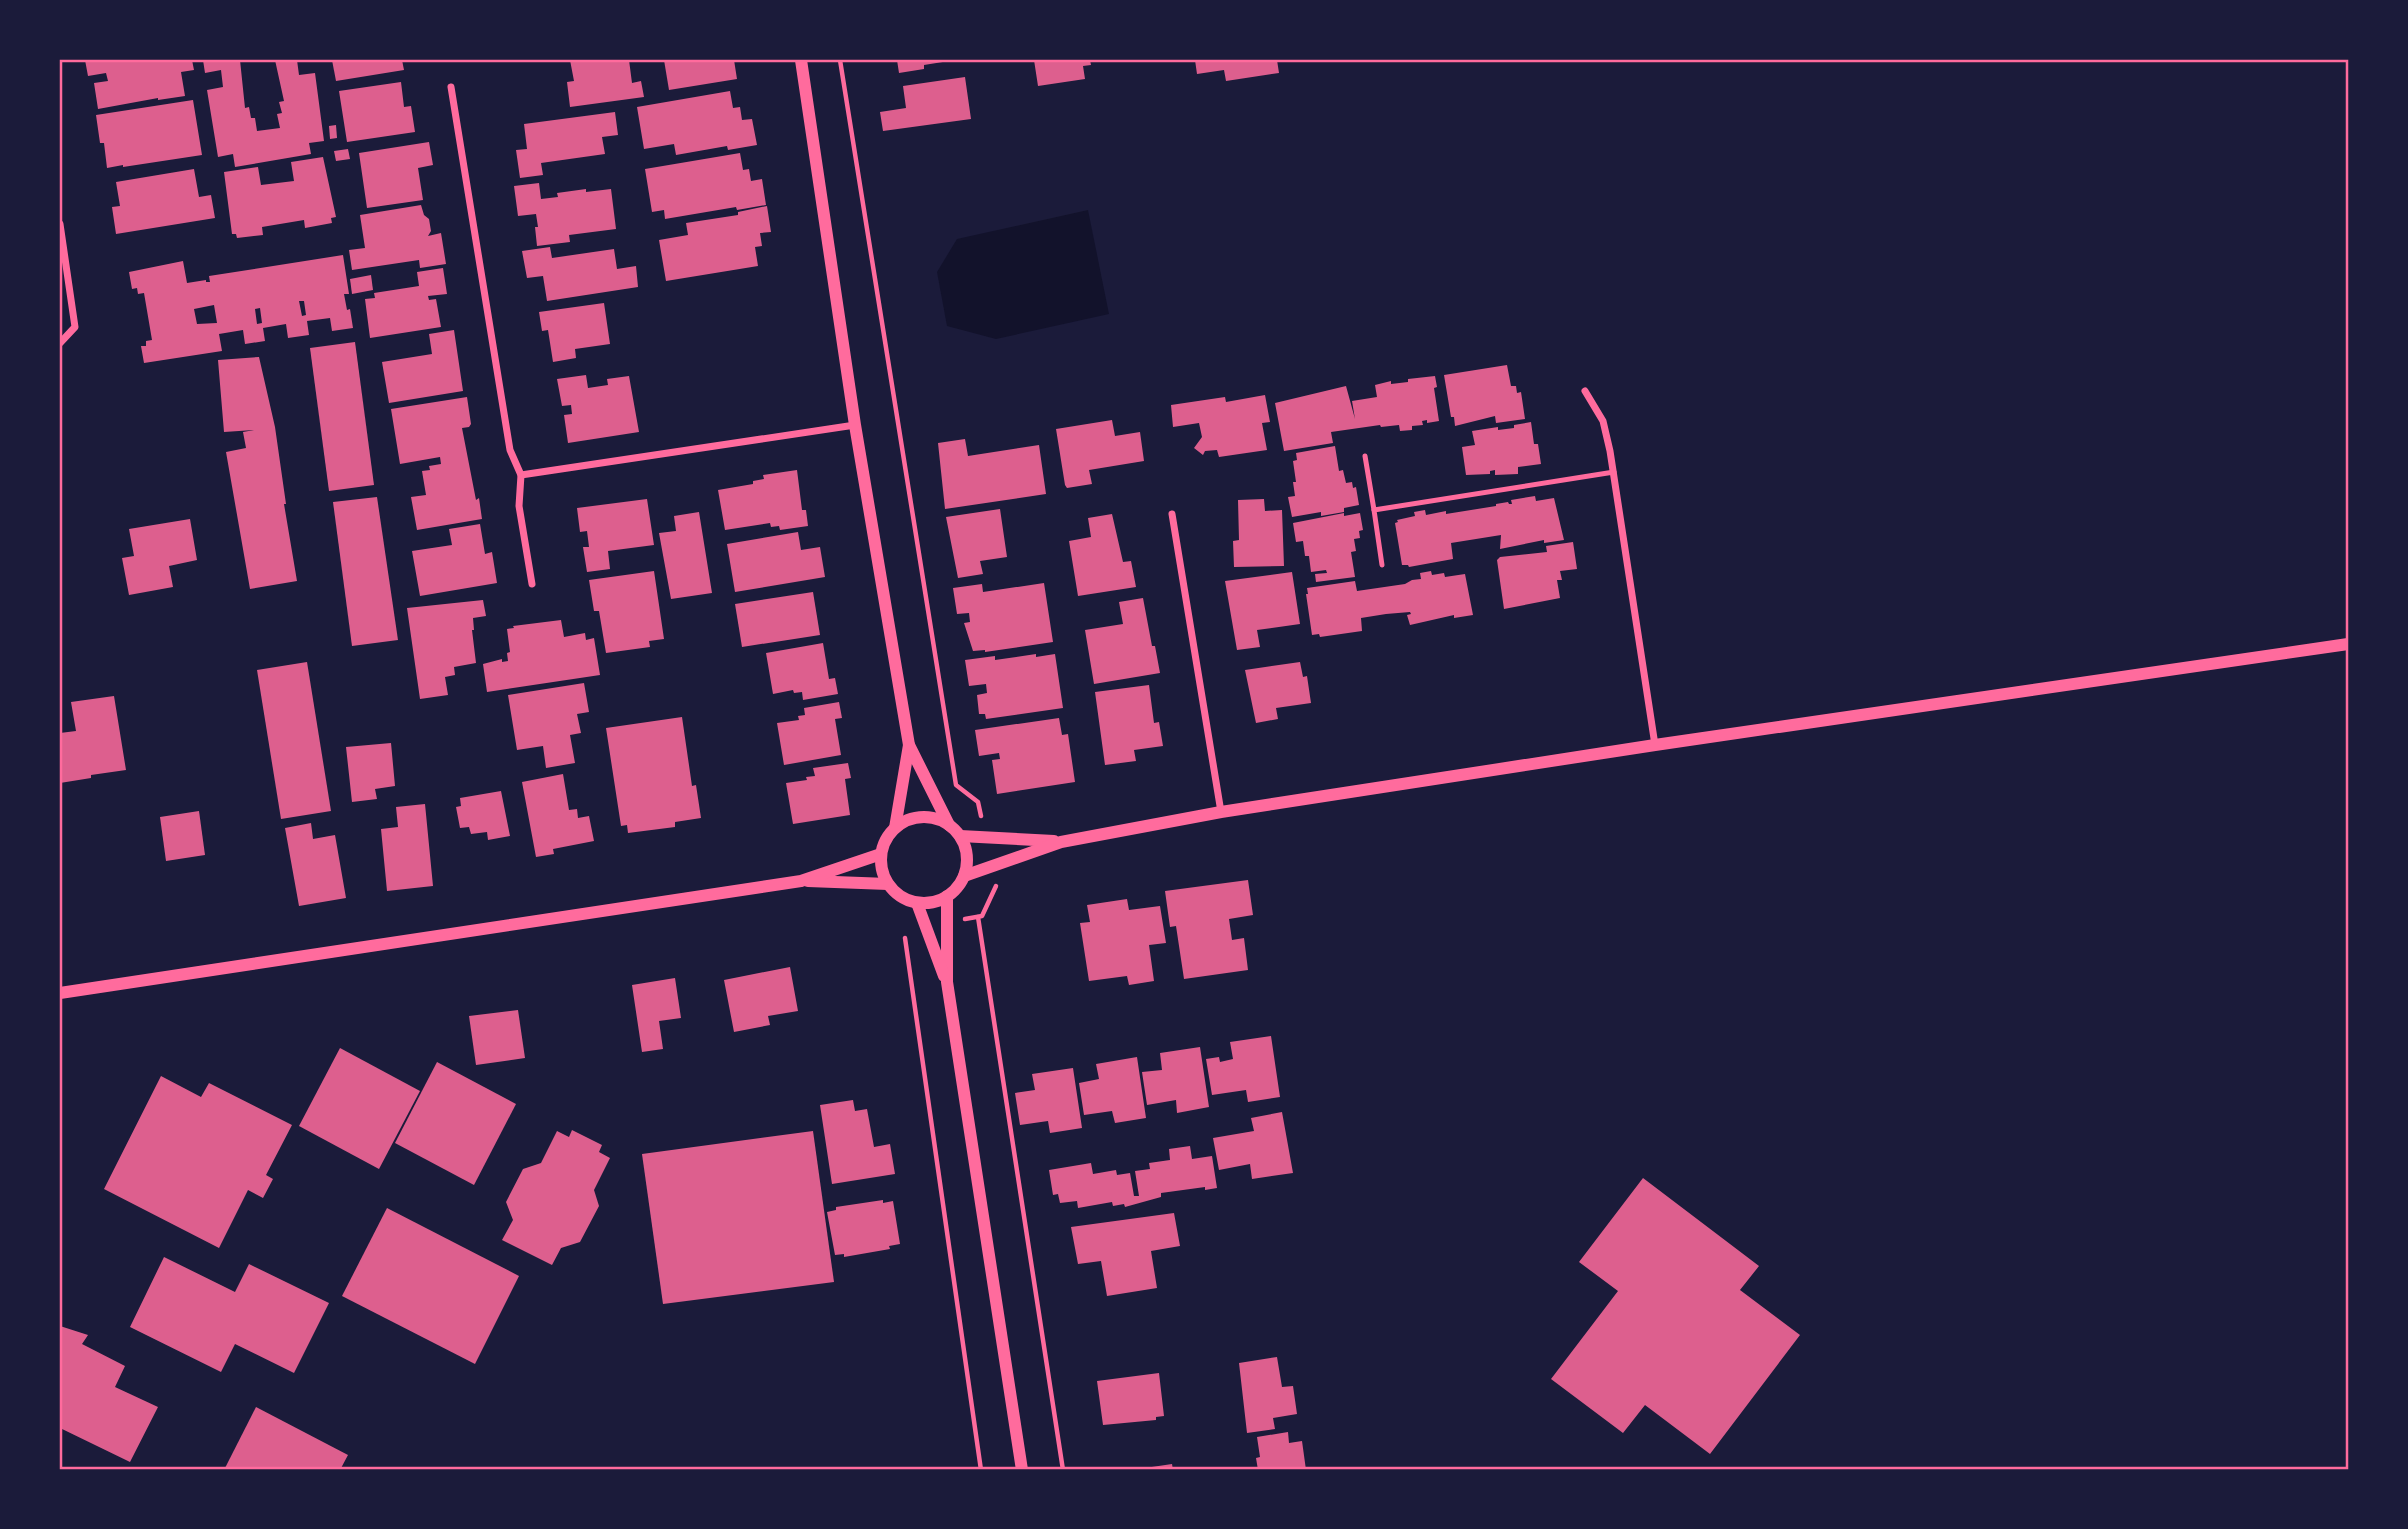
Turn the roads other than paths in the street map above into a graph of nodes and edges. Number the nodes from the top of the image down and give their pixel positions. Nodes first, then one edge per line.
1 (802, 60) edge
2 (451, 87) dead end
3 (60, 224) edge
4 (60, 343) edge
5 (1585, 391) dead end
6 (855, 425) junction
7 (1365, 456) dead end
8 (1614, 472) junction
9 (522, 475) junction
10 (1374, 510) junction
11 (1172, 514) dead end
12 (1382, 565) dead end
13 (532, 584) dead end
14 (2348, 644) edge
15 (909, 745) junction
16 (1655, 745) junction
17 (1221, 812) junction
18 (949, 825) junction
19 (895, 828) junction
20 (960, 836) junction
21 (1061, 842) junction
22 (881, 854) junction
23 (964, 876) junction
24 (801, 881) junction
25 (888, 884) junction
26 (947, 896) junction
27 (917, 902) junction
28 (947, 982) junction
29 (60, 993) edge
30 (1022, 1469) edge

1 - 6 street
2 - 9 street
3 - 4 street
5 - 8 street
6 - 9 street
6 - 15 street
7 - 10 lane
8 - 10 lane
8 - 16 street
9 - 13 street
10 - 12 lane
11 - 17 street
14 - 16 street
15 - 18 street
15 - 19 street
16 - 17 street
17 - 21 street
18 - 19 street
18 - 20 street
19 - 22 street
20 - 21 street
20 - 23 street
21 - 23 street
22 - 24 street
22 - 25 street
23 - 26 street
24 - 25 street
24 - 29 street
25 - 27 street
26 - 27 street
26 - 28 street
27 - 28 street
28 - 30 street

